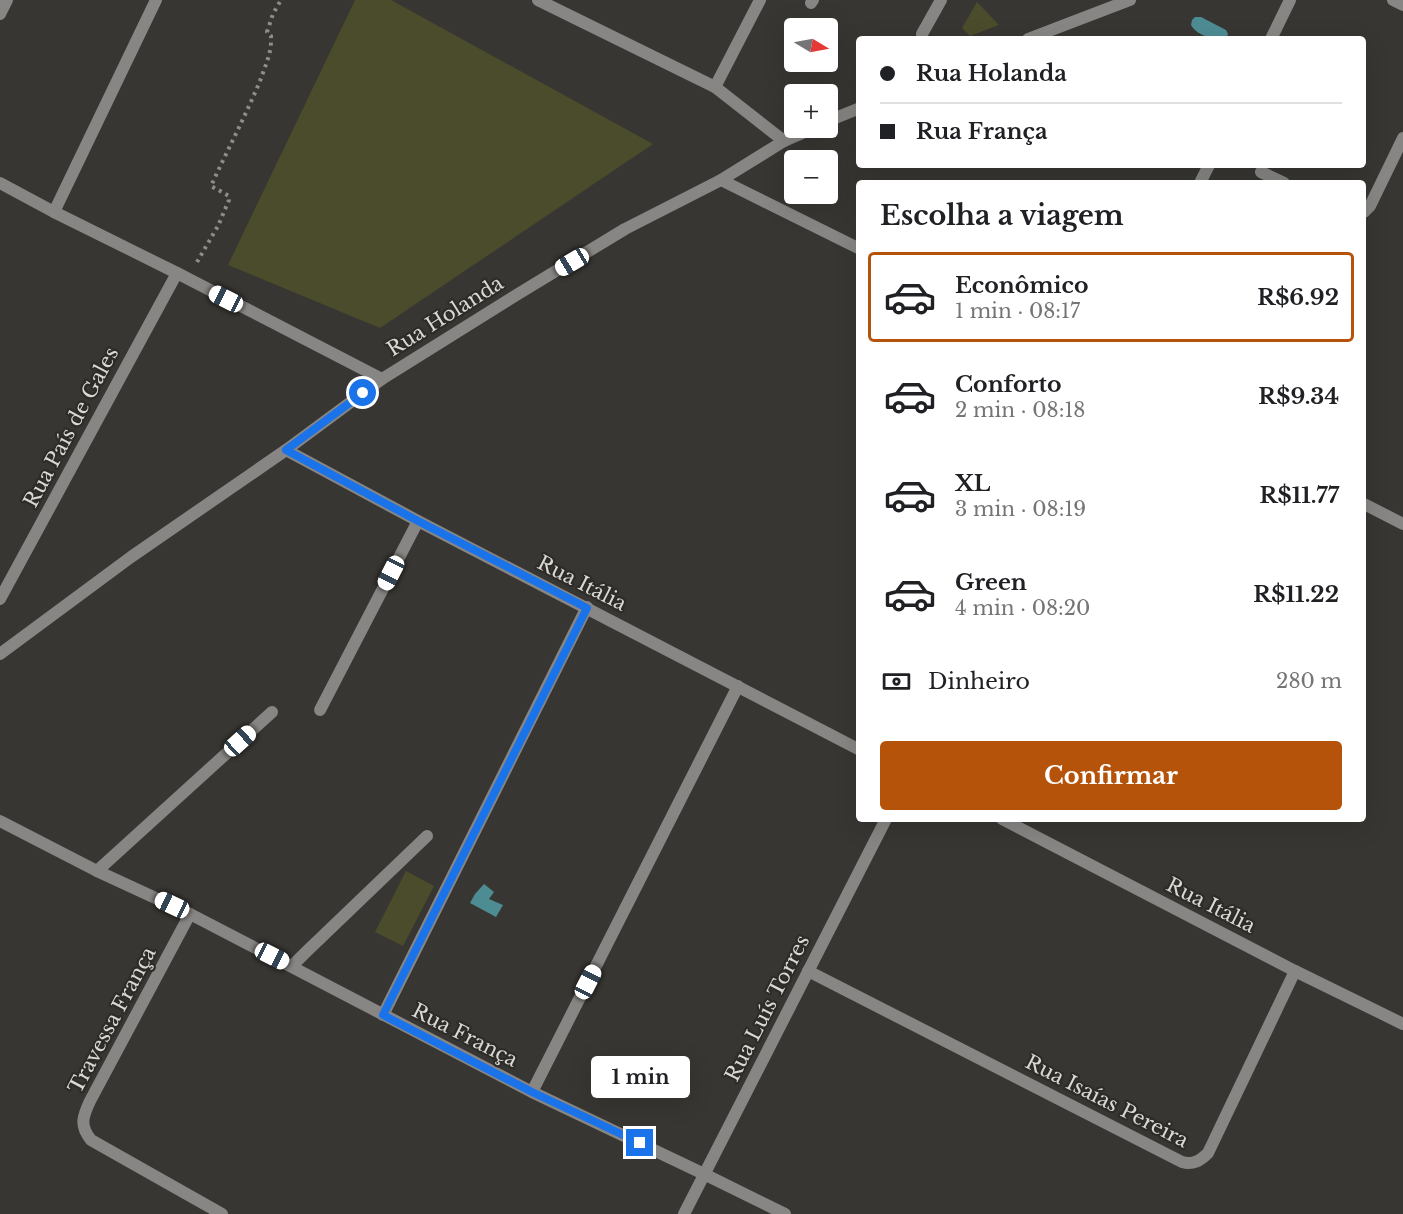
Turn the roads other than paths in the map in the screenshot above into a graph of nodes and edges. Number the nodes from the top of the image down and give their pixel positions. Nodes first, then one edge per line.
1 (7, 0) edge
2 (156, 0) edge
3 (538, 0) edge
4 (760, 0) edge
5 (941, 0) edge
6 (1130, 0) edge
7 (1290, 0) edge
8 (1393, 0) edge
9 (1403, 5) edge
10 (0, 14) edge
11 (922, 34) dead end
12 (1036, 36) edge
13 (1272, 36) edge
14 (715, 87) junction
15 (856, 110) edge
16 (838, 118) edge
17 (791, 138) edge
18 (1403, 138) edge
19 (784, 141) junction
20 (1261, 172) dead end
21 (721, 180) junction
22 (1278, 180) edge
23 (0, 183) edge
24 (1366, 210) edge
25 (54, 212) junction
26 (856, 247) edge
27 (182, 276) junction
28 (382, 379) junction
29 (286, 450) junction
30 (1366, 505) edge
31 (418, 521) junction
32 (1403, 524) edge
33 (0, 599) edge
34 (587, 608) junction
35 (1, 652) edge
36 (738, 686) junction
37 (320, 710) dead end
38 (272, 712) dead end
39 (856, 748) edge
40 (0, 821) edge
41 (884, 822) edge
42 (1008, 822) edge
43 (427, 836) dead end
44 (97, 871) junction
45 (190, 914) junction
46 (292, 966) junction
47 (808, 971) junction
48 (1295, 971) junction
49 (383, 1015) junction
50 (1403, 1024) edge
51 (532, 1092) junction
52 (704, 1173) junction
53 (222, 1214) edge
54 (684, 1214) edge
55 (784, 1214) edge

1 - 10 street
2 - 25 street
3 - 14 street
4 - 14 street
5 - 11 street
6 - 12 street
7 - 13 street
8 - 9 street
14 - 19 street
15 - 16 street
17 - 19 street, Rua Holanda
18 - 24 street
19 - 21 street, Rua Holanda
20 - 22 street
21 - 26 street
21 - 28 street, Rua Holanda
23 - 25 street
25 - 27 street
27 - 28 street
27 - 33 street, Rua País de Gales
28 - 29 street, Rua Holanda
29 - 31 street, Rua Itália
29 - 35 street, Rua Holanda
30 - 32 street
31 - 34 street, Rua Itália
31 - 37 street
34 - 36 street, Rua Itália
34 - 49 street
36 - 39 street, Rua Itália
36 - 51 street
38 - 44 street
40 - 44 street, Rua França
41 - 47 street, Rua Luís Torres
42 - 48 street, Rua Itália
43 - 46 street
44 - 45 street, Rua França
45 - 46 street, Rua França
45 - 53 street, Travessa França
46 - 49 street, Rua França
47 - 48 street, Rua Isaías Pereira
47 - 52 street, Rua Luís Torres
48 - 50 street, Rua Itália
49 - 51 street, Rua França
51 - 52 street, Rua França
52 - 54 street, Rua Luís Torres
52 - 55 street, Rua França

